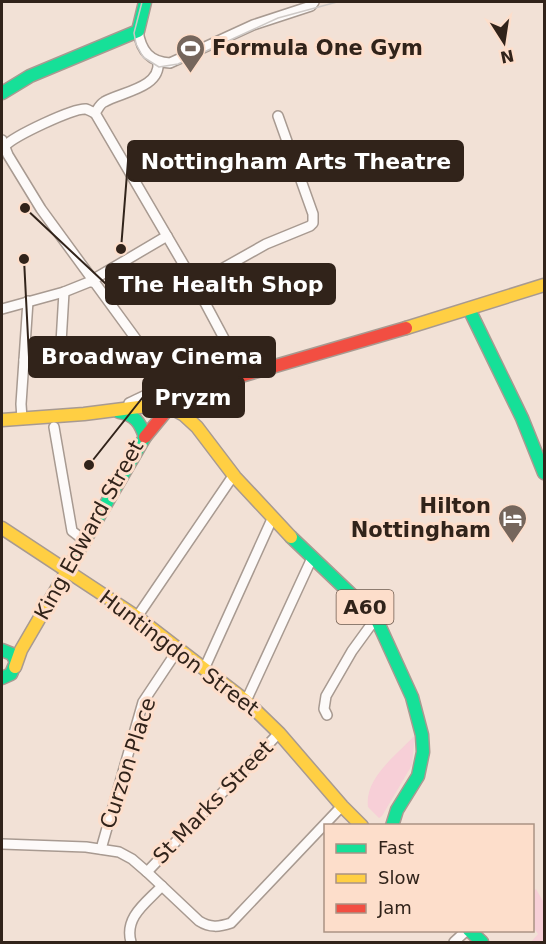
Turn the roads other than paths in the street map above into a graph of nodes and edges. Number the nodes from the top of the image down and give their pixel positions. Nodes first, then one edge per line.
1 (145, 2) edge
2 (312, 4) edge
3 (138, 31) junction
4 (158, 62) junction
5 (2, 93) edge
6 (95, 113) junction
7 (278, 116) dead end
8 (3, 143) edge
9 (167, 236) junction
10 (93, 282) junction
11 (195, 284) junction
12 (544, 285) edge
13 (64, 292) junction
14 (28, 301) junction
15 (2, 309) edge
16 (464, 310) junction
17 (24, 360) junction
18 (243, 374) junction
19 (216, 382) junction
20 (170, 408) junction
21 (111, 411) junction
22 (22, 419) junction
23 (189, 419) junction
24 (2, 420) edge
25 (54, 427) dead end
26 (144, 438) junction
27 (544, 473) edge
28 (233, 476) junction
29 (272, 519) junction
30 (2, 528) edge
31 (85, 541) junction
32 (312, 558) junction
33 (67, 571) junction
34 (137, 617) junction
35 (376, 618) junction
36 (179, 648) junction
37 (2, 650) edge
38 (15, 667) junction
39 (205, 667) junction
40 (2, 679) edge
41 (246, 701) junction
42 (327, 715) dead end
43 (279, 733) junction
44 (342, 806) junction
45 (325, 824) edge
46 (361, 824) edge
47 (392, 824) edge
48 (324, 825) edge
49 (2, 844) edge
50 (101, 849) junction
51 (147, 872) junction
52 (162, 886) junction
53 (466, 932) edge
54 (470, 932) edge
55 (131, 942) edge
56 (454, 942) edge
57 (482, 942) edge

1 - 3 main road
2 - 4 street
3 - 4 street
3 - 5 main road
4 - 6 street
6 - 8 street
6 - 9 street
7 - 11 street
8 - 10 street
9 - 10 street
9 - 11 street
10 - 13 street
10 - 21 street
11 - 18 street
12 - 16 main road
13 - 14 street
13 - 17 street
14 - 15 street
14 - 17 street
16 - 18 main road
16 - 27 main road
17 - 22 street
18 - 19 main road
19 - 20 main road
19 - 23 main road
20 - 21 main road, A60
20 - 23 main road, A60
20 - 26 main road
21 - 22 main road, A60
21 - 26 main road, King Edward Street
22 - 24 main road, A60
23 - 28 main road, A60
25 - 31 street
26 - 31 main road, King Edward Street
28 - 29 main road, A60
28 - 34 street
29 - 32 main road, A60
29 - 39 street
30 - 33 main road, Huntingdon Street
31 - 33 main road, King Edward Street
32 - 35 main road, A60
32 - 41 street
33 - 34 main road, Huntingdon Street
33 - 38 main road, King Edward Street
34 - 36 main road, Huntingdon Street
35 - 42 street
35 - 47 main road, A60
36 - 39 main road, Huntingdon Street
36 - 50 street, Curzon Place
37 - 38 main road
38 - 40 main road
39 - 41 main road, Huntingdon Street
41 - 43 main road, Huntingdon Street
43 - 44 main road, Huntingdon Street
43 - 51 street, St Marks Street
44 - 45 street
44 - 46 main road, Huntingdon Street
48 - 52 street
49 - 50 street
50 - 51 street
51 - 52 street
52 - 55 street
53 - 56 street
54 - 57 main road

